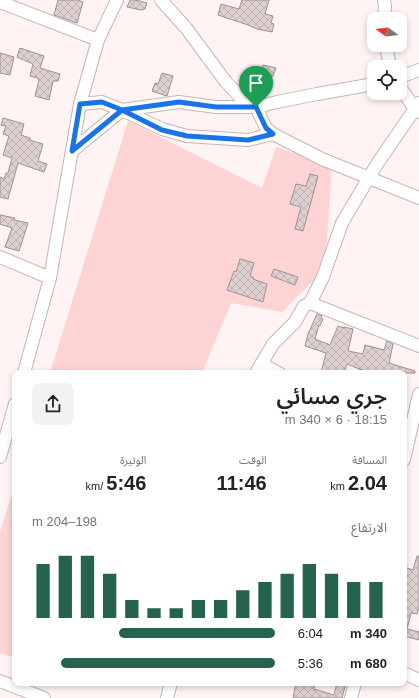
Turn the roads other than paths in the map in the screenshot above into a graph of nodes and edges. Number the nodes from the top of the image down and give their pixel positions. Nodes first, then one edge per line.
1 (117, 0) edge
2 (161, 0) edge
3 (384, 0) edge
4 (0, 2) edge
5 (385, 12) edge
6 (98, 40) junction
7 (419, 70) edge
8 (407, 74) edge
9 (367, 85) edge
10 (407, 95) edge
11 (80, 104) junction
12 (256, 107) junction
13 (418, 108) edge
14 (122, 110) junction
15 (273, 134) junction
16 (72, 151) junction
17 (369, 178) junction
18 (419, 198) edge
19 (0, 257) edge
20 (50, 278) junction
21 (310, 303) junction
22 (419, 346) edge
23 (259, 369) edge
24 (25, 370) edge
25 (419, 394) edge
26 (12, 415) edge
27 (411, 435) edge
28 (407, 449) edge
29 (0, 457) edge
30 (407, 674) edge
31 (419, 680) edge
32 (0, 681) edge
33 (12, 686) edge
34 (13, 686) edge
35 (170, 686) edge
36 (354, 686) edge
37 (44, 698) edge
38 (167, 698) edge
39 (351, 698) edge

1 - 6 street
2 - 12 street
3 - 5 street
4 - 6 street
6 - 11 street
7 - 8 street
9 - 12 street
10 - 13 street
11 - 14 street
11 - 16 street
12 - 14 street
12 - 15 street
13 - 17 street
14 - 15 street
14 - 16 street
15 - 17 street
16 - 20 street
17 - 18 street
17 - 21 street
19 - 20 street
20 - 24 street
21 - 22 street
21 - 23 street
25 - 27 street
26 - 29 street
27 - 28 street
30 - 31 street
32 - 33 street
34 - 37 street
35 - 38 street
36 - 39 street

